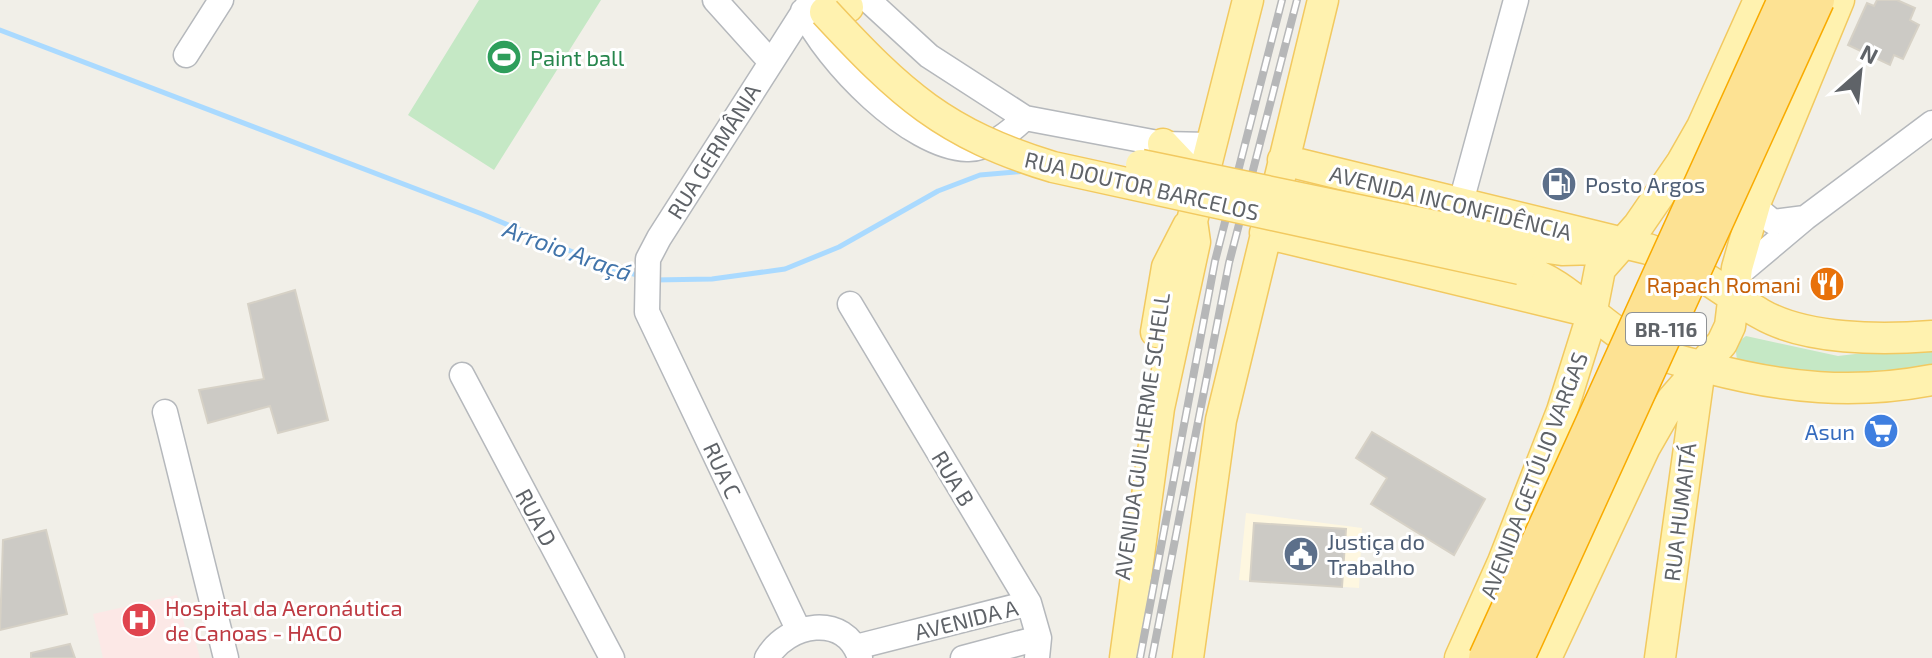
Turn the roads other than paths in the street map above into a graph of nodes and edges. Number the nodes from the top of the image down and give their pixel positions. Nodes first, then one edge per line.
1 (221, 0) edge
2 (715, 0) edge
3 (1248, 0) edge
4 (1323, 0) edge
5 (1516, 0) edge
6 (1759, 0) edge
7 (1785, 0) edge
8 (1817, 0) edge
9 (1839, 0) edge
10 (830, 4) edge
11 (186, 55) dead end
12 (769, 60) junction
13 (1025, 118) junction
14 (1932, 123) edge
15 (1163, 144) junction
16 (1209, 145) junction
17 (1283, 160) junction
18 (1682, 162) junction
19 (1200, 183) junction
20 (1461, 202) junction
21 (1756, 204) junction
22 (1805, 218) junction
23 (1265, 233) junction
24 (1619, 245) junction
25 (1523, 257) junction
26 (1735, 286) junction
27 (850, 304) dead end
28 (648, 306) joint
29 (1592, 312) junction
30 (1169, 315) junction
31 (1932, 336) edge
32 (1701, 366) junction
33 (462, 375) dead end
34 (1932, 380) edge
35 (1562, 411) junction
36 (165, 412) dead end
37 (1645, 447) junction
38 (1029, 603) junction
39 (798, 629) junction
40 (1038, 648) edge
41 (858, 652) edge
42 (226, 658) edge
43 (612, 658) edge
44 (767, 658) edge
45 (963, 658) edge
46 (1108, 658) edge
47 (1125, 658) edge
48 (1188, 658) edge
49 (1460, 658) edge
50 (1486, 658) edge
51 (1517, 658) edge
52 (1546, 658) edge
53 (1660, 658) edge

1 - 11 street
2 - 12 street
3 - 16 main road, AVENIDA GUILHERME SCHELL
4 - 17 main road
5 - 20 street
6 - 18 main road, AVENIDA GETÚLIO VARGAS
7 - 50 highway, BR-116, bridge
8 - 51 highway, BR-116, bridge
9 - 21 main road
10 - 12 street, RUA GERMÂNIA
10 - 13 street
10 - 13 street
10 - 25 main road, RUA DOUTOR BARCELOS, bridge
12 - 28 street, RUA GERMÂNIA
13 - 15 street
14 - 22 street
15 - 16 street
15 - 19 main road
16 - 19 main road, AVENIDA GUILHERME SCHELL
17 - 20 main road, AVENIDA INCONFIDÊNCIA
17 - 23 main road
18 - 21 main road
18 - 24 main road, AVENIDA GETÚLIO VARGAS
19 - 30 main road, AVENIDA GUILHERME SCHELL
20 - 24 main road, AVENIDA INCONFIDÊNCIA
21 - 22 street
21 - 26 main road
22 - 26 street
23 - 29 main road
23 - 48 main road
24 - 25 main road, AVENIDA INCONFIDÊNCIA
24 - 26 main road, AVENIDA INCONFIDÊNCIA
24 - 29 main road, AVENIDA GETÚLIO VARGAS
25 - 29 main road
26 - 31 main road, AVENIDA INCONFIDÊNCIA
26 - 32 main road
27 - 38 street, RUA B
28 - 39 street, RUA C
29 - 32 main road
29 - 35 main road, AVENIDA GETÚLIO VARGAS
30 - 46 main road, AVENIDA GUILHERME SCHELL
30 - 47 main road, AVENIDA GUILHERME SCHELL
32 - 34 main road
32 - 37 main road
32 - 53 main road, RUA HUMAITÁ
33 - 43 street, RUA D
35 - 37 main road
35 - 49 main road, AVENIDA GETÚLIO VARGAS
36 - 42 street
37 - 52 main road
38 - 40 street, RUA B
38 - 41 street, AVENIDA A
39 - 41 street
39 - 44 street
40 - 45 street, AVENIDA A

